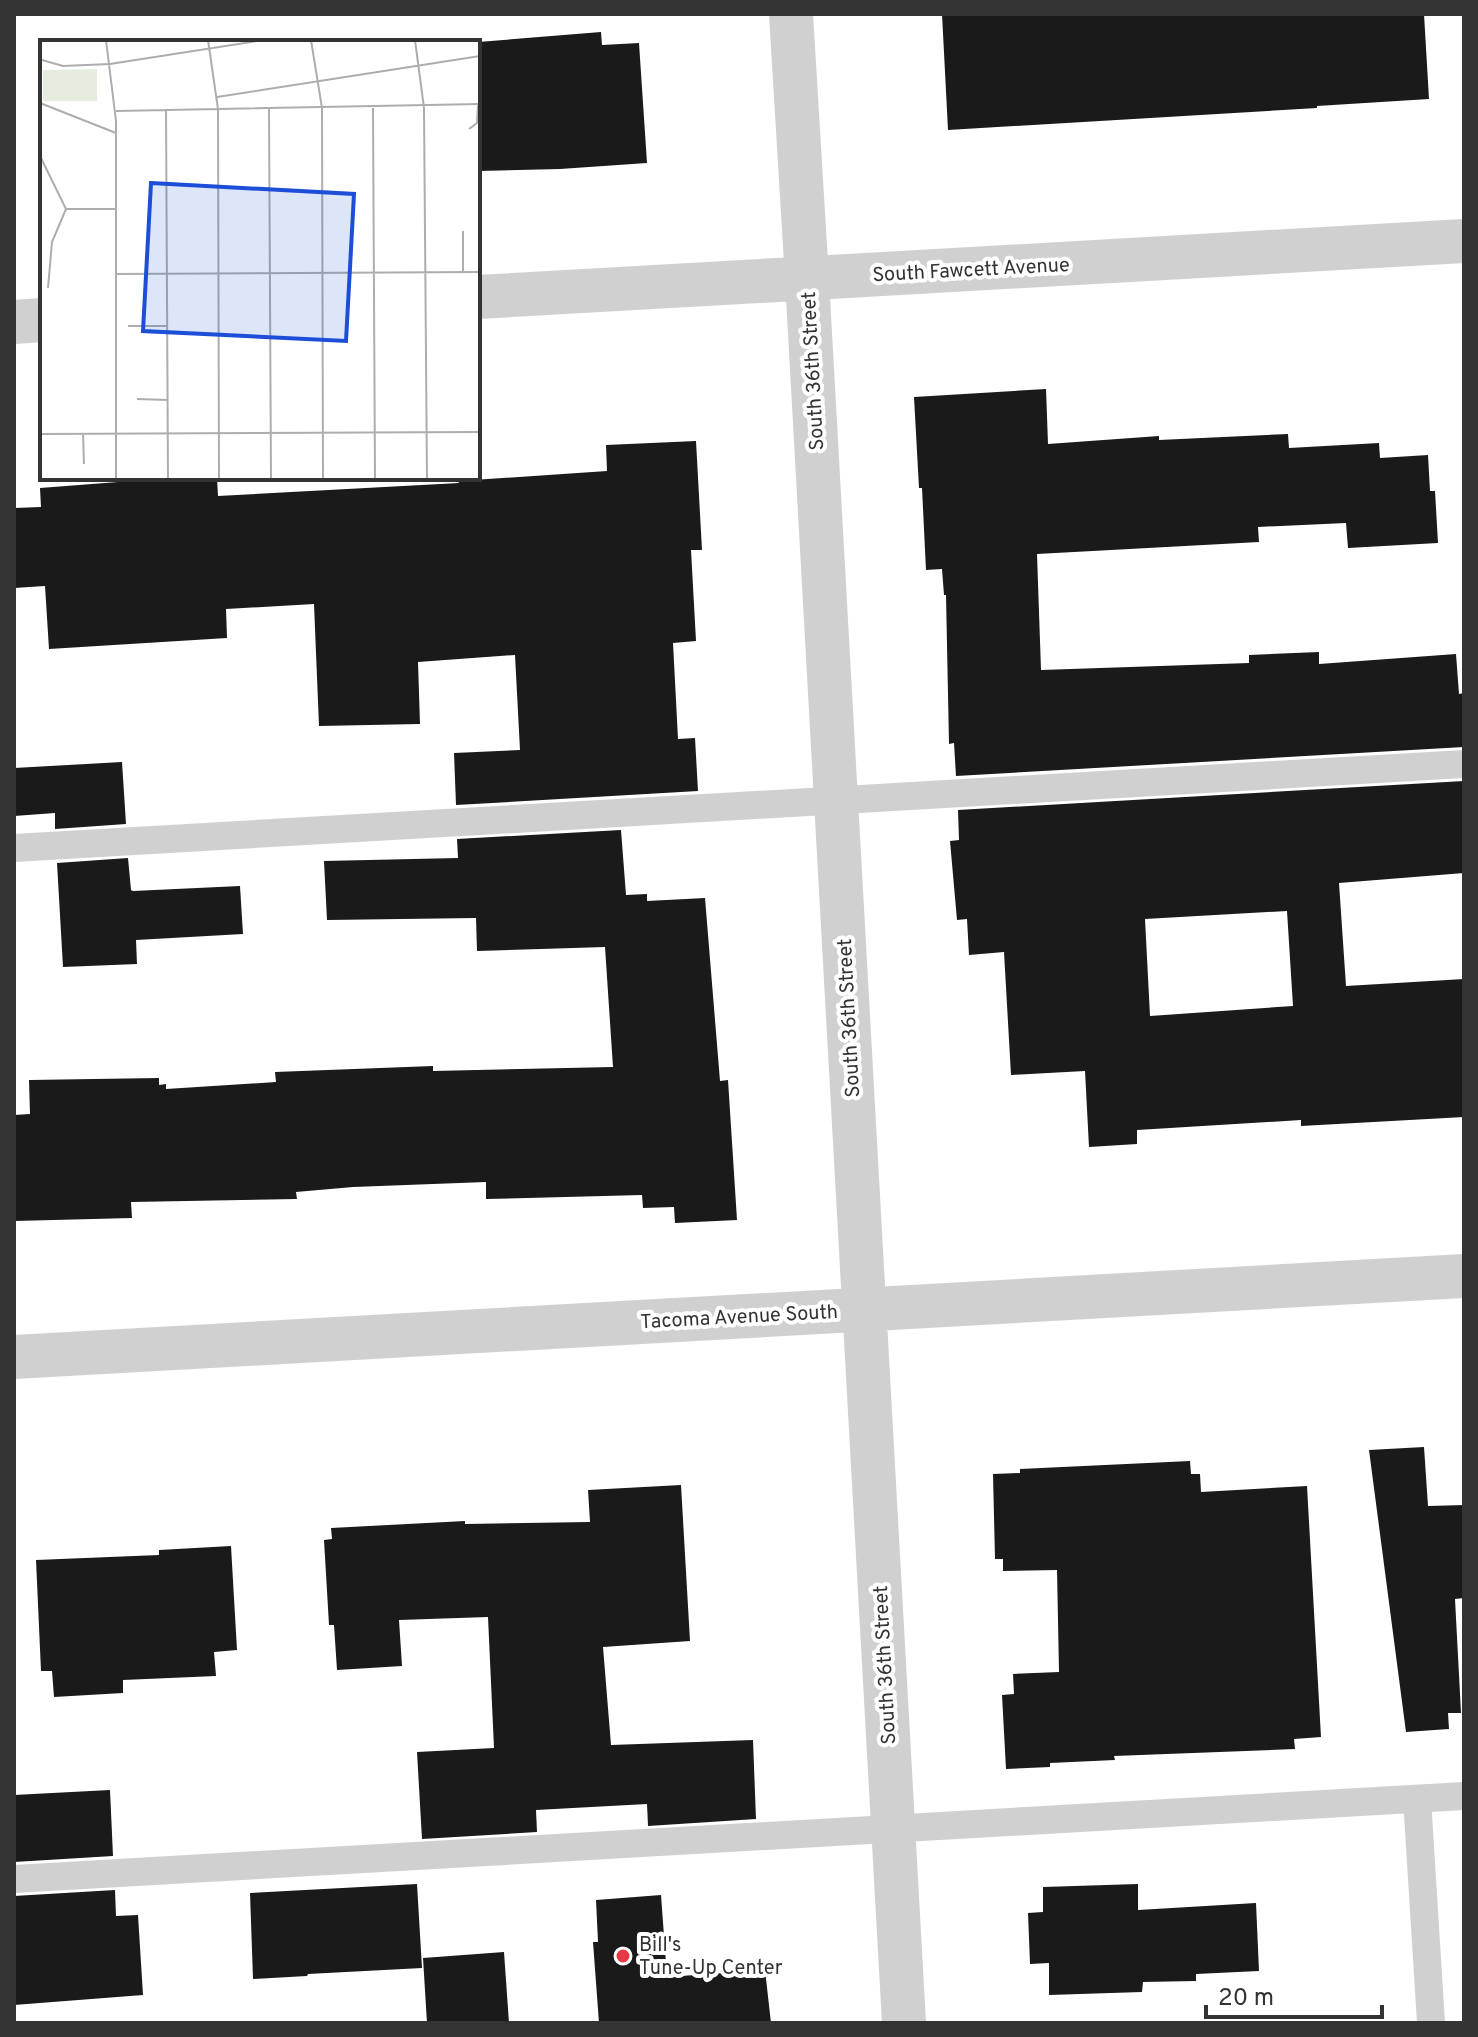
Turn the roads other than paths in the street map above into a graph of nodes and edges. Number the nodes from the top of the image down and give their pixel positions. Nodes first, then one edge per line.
1 (791, 14) edge
2 (1464, 241) edge
3 (807, 279) junction
4 (480, 297) edge
5 (40, 320) edge
6 (14, 322) edge
7 (1464, 764) edge
8 (836, 800) junction
9 (14, 848) edge
10 (1464, 1276) edge
11 (864, 1309) junction
12 (14, 1357) edge
13 (1464, 1796) edge
14 (1417, 1799) junction
15 (893, 1829) junction
16 (14, 1879) edge
17 (904, 2023) edge
18 (1431, 2023) edge

1 - 3 street, South 36th Street
2 - 3 street, South Fawcett Avenue
3 - 4 street, South Fawcett Avenue
3 - 8 street, South 36th Street
5 - 6 street
7 - 8 lane
8 - 9 lane
8 - 11 street, South 36th Street
10 - 11 street, Tacoma Avenue South
11 - 12 street, Tacoma Avenue South
11 - 15 street, South 36th Street
13 - 14 lane
14 - 15 lane
14 - 18 lane
15 - 16 lane
15 - 17 street, South 36th Street

